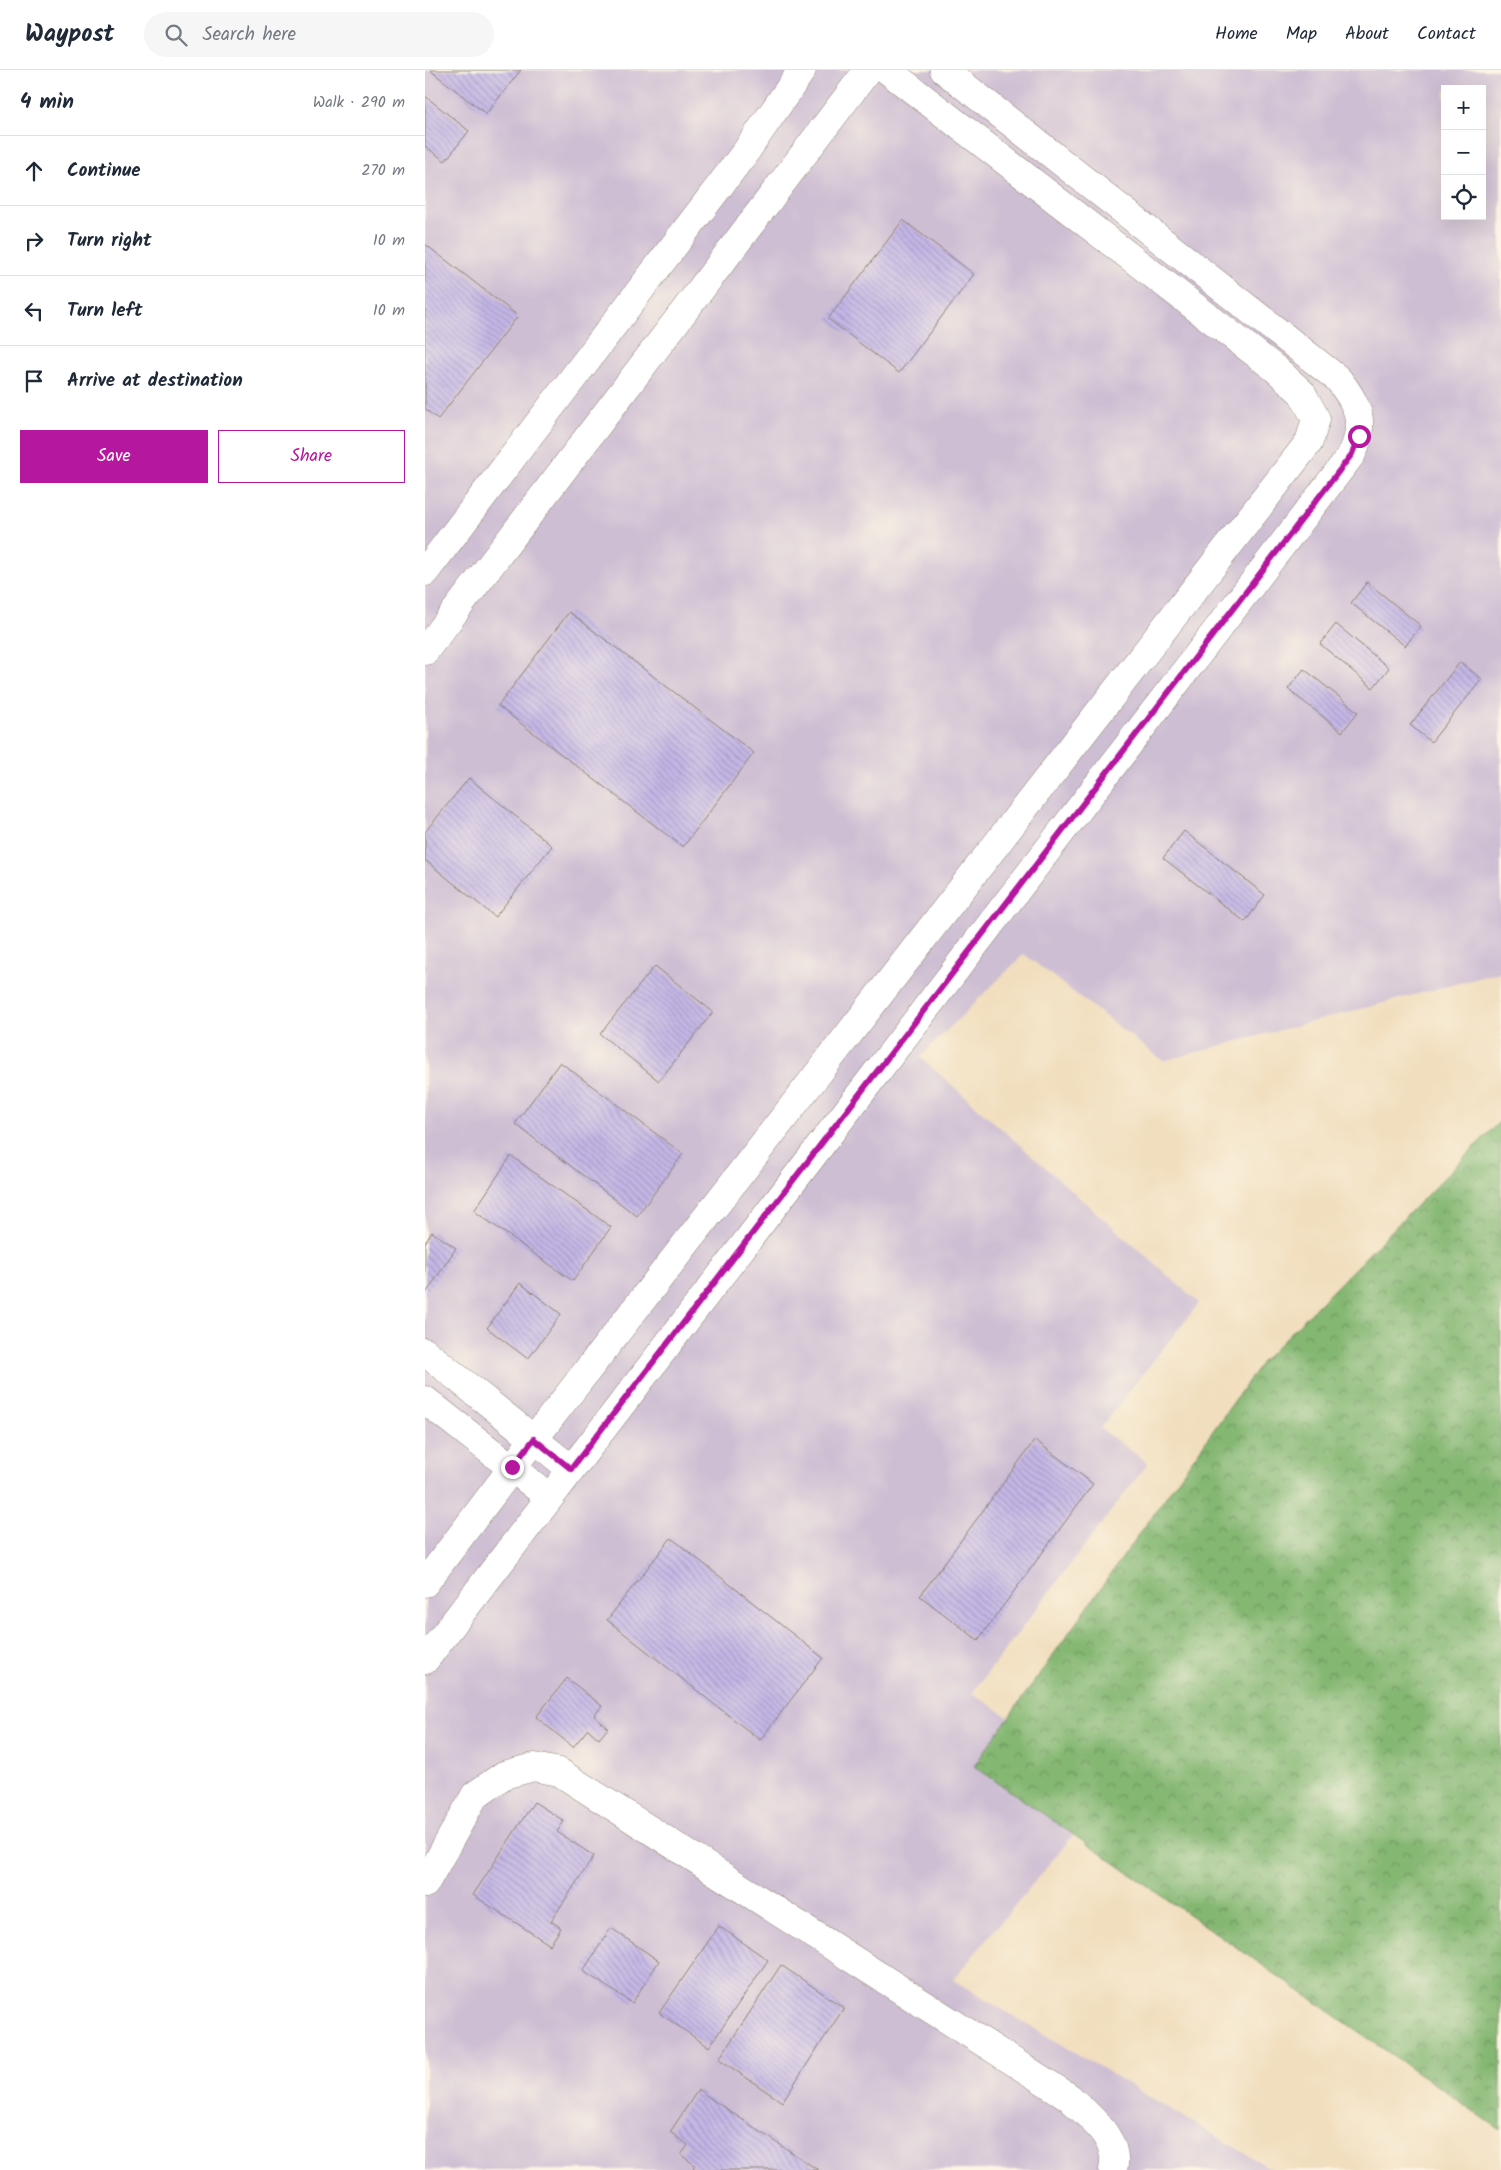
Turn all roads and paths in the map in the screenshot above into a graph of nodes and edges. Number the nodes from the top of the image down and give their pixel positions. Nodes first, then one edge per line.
1 (802, 70) edge
2 (868, 70) edge
3 (887, 70) edge
4 (944, 70) edge
5 (1359, 417) junction
6 (1316, 420) junction
7 (425, 572) edge
8 (425, 651) edge
9 (425, 1352) edge
10 (425, 1400) edge
11 (534, 1439) junction
12 (512, 1467) junction
13 (571, 1469) junction
14 (549, 1497) junction
15 (425, 1583) edge
16 (425, 1660) edge
17 (425, 1884) edge
18 (1113, 2170) edge

1 - 7 street
2 - 8 street
3 - 6 street
4 - 5 street
5 - 6 street
5 - 13 street
6 - 11 street
9 - 11 street
10 - 12 street
11 - 12 street
11 - 13 street
12 - 14 street
12 - 15 street
13 - 14 street
14 - 16 street
17 - 18 street

